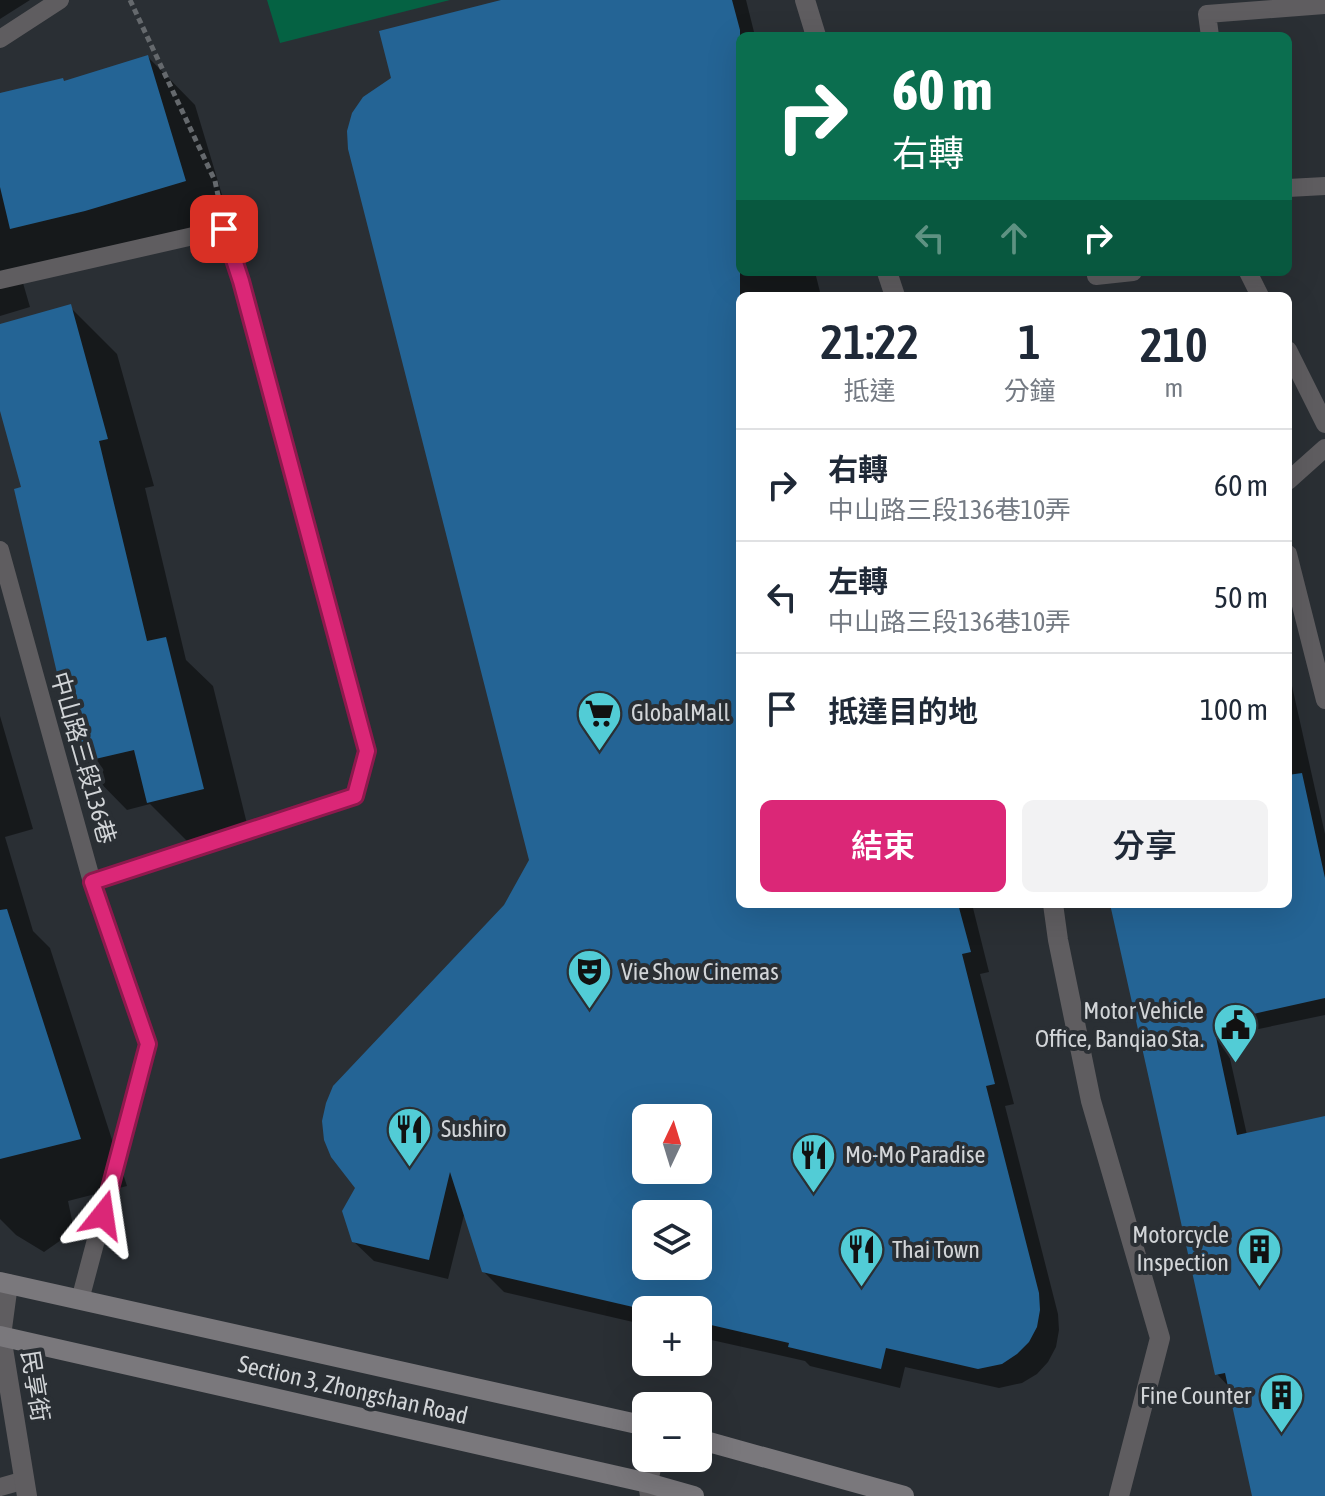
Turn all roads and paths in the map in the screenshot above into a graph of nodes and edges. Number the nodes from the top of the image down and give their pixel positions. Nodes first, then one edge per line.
1 (60, 0) edge
2 (130, 0) edge
3 (805, 0) edge
4 (1325, 5) edge
5 (815, 32) edge
6 (1209, 32) edge
7 (0, 39) edge
8 (1325, 186) edge
9 (1292, 188) edge
10 (224, 229) junction
11 (0, 280) edge
12 (1292, 358) edge
13 (1325, 424) edge
14 (1325, 448) edge
15 (1292, 477) edge
16 (0, 550) edge
17 (1292, 570) edge
18 (1325, 700) edge
19 (92, 882) junction
20 (1054, 908) edge
21 (4, 1283) edge
22 (80, 1300) junction
23 (0, 1336) edge
24 (632, 1423) edge
25 (712, 1443) edge
26 (0, 1487) edge
27 (26, 1488) edge
28 (649, 1490) edge
29 (694, 1496) edge
30 (904, 1496) edge
31 (1119, 1496) edge

1 - 7 lane
2 - 10 path
3 - 5 street
4 - 6 lane
8 - 9 lane
10 - 11 lane
10 - 19 lane
12 - 13 lane
14 - 15 lane
16 - 19 lane, 中山路三段136巷
17 - 18 lane
19 - 22 lane, 中山路三段136巷
20 - 31 street
21 - 22 main road, Section 3, Zhongshan Road
21 - 23 street, 民享街
22 - 24 main road, Section 3, Zhongshan Road
23 - 27 street, 民享街
23 - 28 main road, Section 3, Zhongshan Road
25 - 30 main road
26 - 27 lane
28 - 29 main road, Section 3, Zhongshan Road

